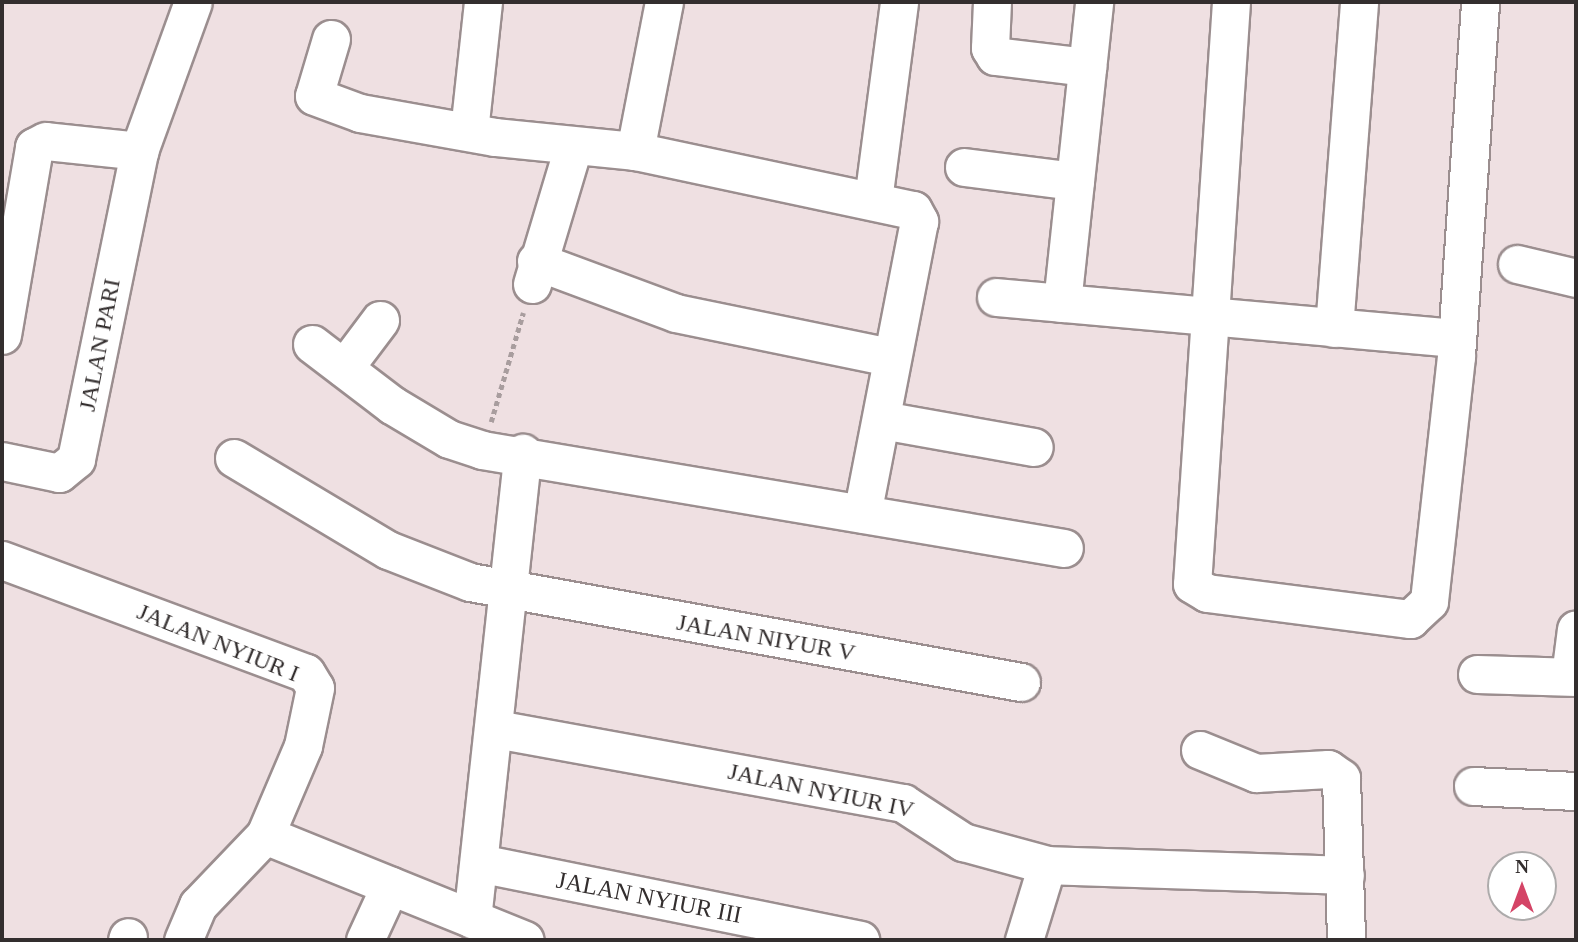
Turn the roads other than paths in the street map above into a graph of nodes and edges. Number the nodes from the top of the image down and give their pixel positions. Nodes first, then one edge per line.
1 (193, 2) edge
2 (483, 2) edge
3 (664, 2) edge
4 (899, 2) edge
5 (992, 2) edge
6 (1094, 2) edge
7 (1231, 2) edge
8 (1359, 2) edge
9 (1480, 2) edge
10 (331, 39) dead end
11 (1087, 66) junction
12 (469, 131) junction
13 (573, 147) junction
14 (139, 151) junction
15 (635, 151) junction
16 (15, 163) edge
17 (964, 167) dead end
18 (1074, 181) junction
19 (873, 200) junction
20 (1517, 264) dead end
21 (1576, 278) edge
22 (5, 288) edge
23 (996, 297) dead end
24 (1062, 303) junction
25 (1212, 315) junction
26 (380, 320) dead end
27 (1334, 328) junction
28 (2, 335) edge
29 (1456, 338) junction
30 (312, 344) dead end
31 (891, 357) junction
32 (344, 368) junction
33 (882, 420) junction
34 (1034, 447) dead end
35 (523, 453) junction
36 (234, 458) dead end
37 (2, 461) edge
38 (862, 513) junction
39 (1064, 548) dead end
40 (2, 560) edge
41 (512, 593) junction
42 (1576, 629) edge
43 (1477, 674) dead end
44 (1573, 676) edge
45 (1021, 682) dead end
46 (496, 729) junction
47 (1200, 750) dead end
48 (1473, 786) dead end
49 (1576, 791) edge
50 (265, 835) junction
51 (479, 863) junction
52 (1047, 865) junction
53 (1345, 875) junction
54 (390, 886) junction
55 (472, 919) junction
56 (183, 940) edge
57 (366, 940) edge
58 (525, 940) edge
59 (860, 940) edge
60 (1024, 940) edge
61 (1346, 940) edge

1 - 14 street
2 - 12 street
3 - 15 street
4 - 19 street
5 - 11 street
6 - 11 street
7 - 25 street
8 - 27 street
9 - 29 street
10 - 12 street
11 - 18 street
12 - 13 street
13 - 15 street
13 - 31 street
14 - 16 street
14 - 37 street, JALAN PARI
15 - 19 street
16 - 22 street
17 - 18 street
18 - 24 street
19 - 31 street
20 - 21 street
22 - 28 street
23 - 24 street
24 - 25 street
25 - 27 street
25 - 29 street
26 - 32 street
27 - 29 street
30 - 32 street
31 - 33 street
32 - 35 street
33 - 34 street
33 - 38 street
35 - 38 street
35 - 41 street
36 - 41 street, JALAN NIYUR V
38 - 39 street
40 - 50 street, JALAN NYIUR I
41 - 45 street, JALAN NIYUR V
41 - 46 street
42 - 44 street
43 - 44 street
46 - 51 street
46 - 52 street, JALAN NYIUR IV
47 - 53 street
48 - 49 street
50 - 54 street
50 - 56 street, JALAN NYIUR I
51 - 55 street
51 - 59 street, JALAN NYIUR III
52 - 53 street, JALAN NYIUR IV
52 - 60 street
53 - 61 street
54 - 55 street
54 - 57 street
55 - 58 street

